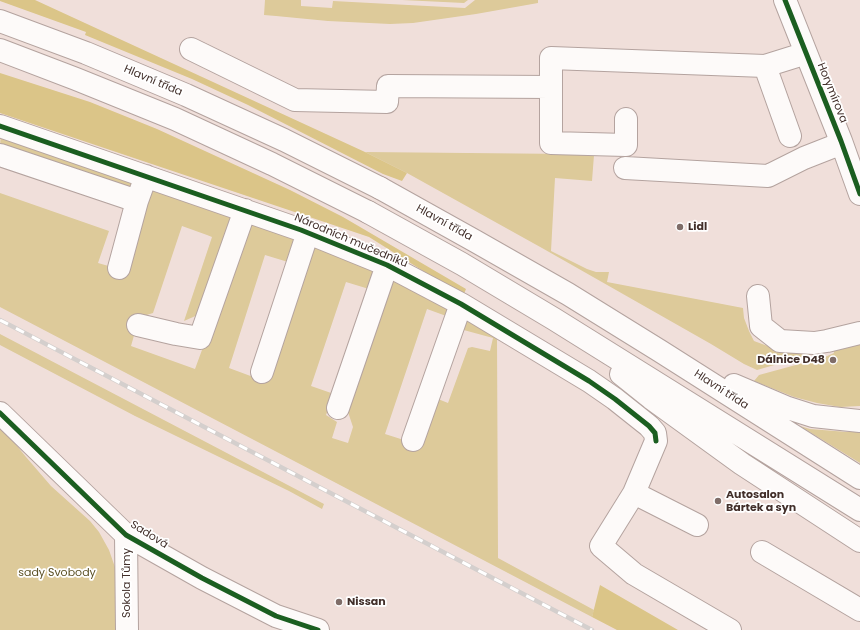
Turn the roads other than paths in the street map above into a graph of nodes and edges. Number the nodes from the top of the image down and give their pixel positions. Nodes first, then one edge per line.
1 (785, 0) edge
2 (0, 22) edge
3 (191, 49) dead end
4 (0, 50) edge
5 (805, 52) junction
6 (765, 66) junction
7 (551, 87) junction
8 (626, 119) dead end
9 (0, 126) edge
10 (790, 136) dead end
11 (841, 141) junction
12 (0, 155) edge
13 (625, 168) dead end
14 (146, 176) junction
15 (860, 194) edge
16 (137, 201) junction
17 (245, 210) junction
18 (308, 232) junction
19 (387, 265) junction
20 (119, 268) dead end
21 (758, 296) dead end
22 (460, 304) junction
23 (554, 319) junction
24 (138, 325) dead end
25 (860, 333) edge
26 (660, 351) junction
27 (262, 372) dead end
28 (338, 408) dead end
29 (0, 413) edge
30 (860, 421) edge
31 (412, 440) dead end
32 (860, 478) edge
33 (634, 492) junction
34 (860, 510) edge
35 (697, 525) dead end
36 (126, 535) junction
37 (860, 541) edge
38 (762, 552) dead end
39 (860, 610) edge
40 (127, 630) edge
41 (318, 630) edge
42 (730, 630) edge

1 - 5 main road, Horymírova
2 - 26 main road, Hlavní třída
3 - 7 main road
4 - 23 main road
5 - 6 main road
5 - 11 main road, Horymírova
6 - 7 main road
6 - 10 main road
7 - 8 main road
9 - 14 main road, Národních mučedníků
11 - 13 main road
11 - 15 main road, Horymírova
12 - 16 main road
14 - 16 main road
14 - 17 main road, Národních mučedníků
16 - 20 main road
17 - 18 main road, Národních mučedníků
17 - 24 main road
18 - 19 main road, Národních mučedníků
18 - 27 main road
19 - 22 main road, Národních mučedníků
19 - 28 main road
21 - 25 main road
22 - 31 main road
22 - 33 main road, Národních mučedníků
23 - 34 main road
23 - 37 main road
26 - 30 main road
26 - 32 main road, Hlavní třída
29 - 36 main road, Sadová
33 - 35 main road
33 - 42 main road
36 - 40 main road, Sokola Tůmy
36 - 41 main road, Sadová
38 - 39 main road

